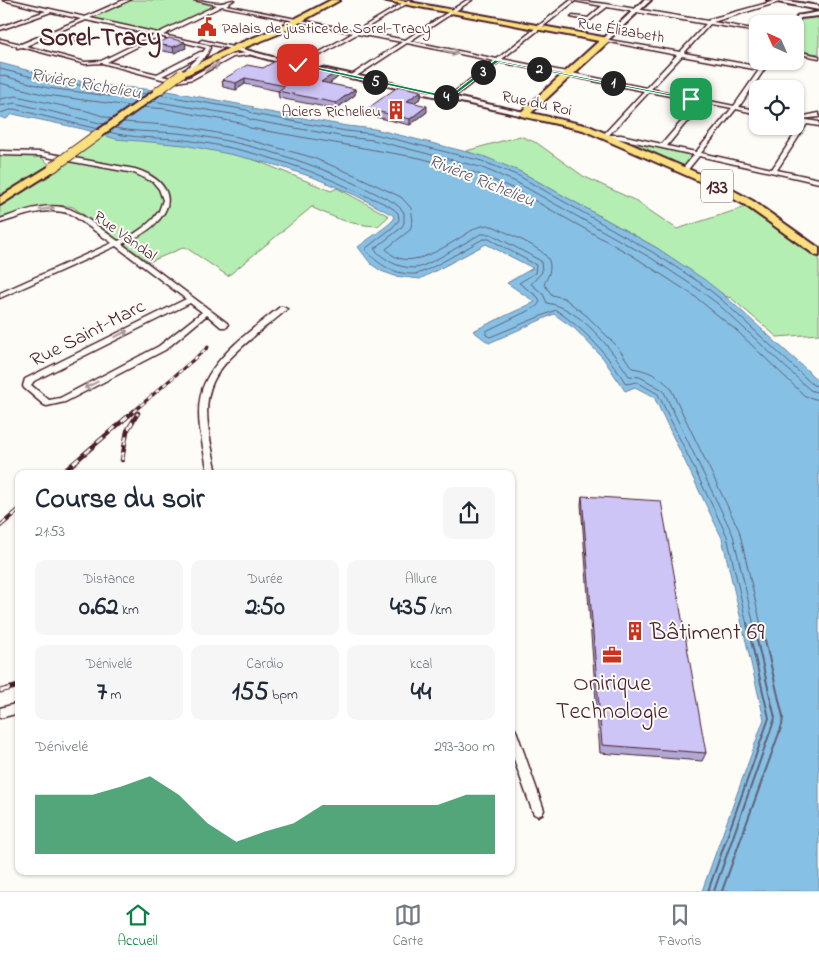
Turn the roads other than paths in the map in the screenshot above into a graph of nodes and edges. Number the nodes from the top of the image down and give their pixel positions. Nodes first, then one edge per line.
1 (6, 0) edge
2 (23, 0) edge
3 (128, 0) edge
4 (196, 0) edge
5 (232, 0) edge
6 (336, 0) edge
7 (386, 0) edge
8 (470, 0) edge
9 (574, 0) edge
10 (648, 0) edge
11 (776, 0) edge
12 (17, 2) junction
13 (408, 2) edge
14 (809, 3) edge
15 (222, 5) junction
16 (606, 5) junction
17 (819, 8) edge
18 (51, 10) junction
19 (637, 10) junction
20 (451, 12) junction
21 (801, 14) junction
22 (819, 14) edge
23 (573, 17) dead end
24 (86, 18) junction
25 (298, 21) junction
26 (709, 23) junction
27 (539, 28) junction
28 (0, 29) edge
29 (749, 30) edge
30 (357, 32) junction
31 (50, 33) junction
32 (160, 34) junction
33 (0, 40) edge
34 (604, 40) junction
35 (87, 42) dead end
36 (406, 42) junction
37 (18, 47) junction
38 (206, 51) junction
39 (241, 52) junction
40 (681, 54) junction
41 (804, 54) edge
42 (819, 57) edge
43 (497, 61) junction
44 (102, 62) junction
45 (301, 65) junction
46 (749, 67) edge
47 (761, 70) edge
48 (182, 74) junction
49 (567, 74) junction
50 (158, 76) junction
51 (352, 76) junction
52 (169, 79) dead end
53 (648, 90) junction
54 (450, 98) junction
55 (735, 108) junction
56 (749, 110) edge
57 (524, 114) junction
58 (696, 114) dead end
59 (819, 115) edge
60 (804, 118) edge
61 (805, 122) joint
62 (819, 124) edge
63 (605, 136) junction
64 (663, 147) junction
65 (0, 153) edge
66 (698, 155) junction
67 (773, 170) junction
68 (684, 171) junction
69 (819, 181) edge
70 (0, 202) edge
71 (0, 221) edge
72 (116, 244) junction
73 (819, 253) edge
74 (0, 296) edge
75 (190, 300) junction
76 (283, 309) dead end
77 (206, 312) junction
78 (224, 325) dead end
79 (212, 470) edge
80 (15, 709) edge
81 (0, 713) edge
82 (515, 744) edge
83 (538, 810) dead end

1 - 12 street, Rue du Roi
2 - 12 street
3 - 24 street
4 - 15 street
5 - 15 street
6 - 25 main road
7 - 13 main road, Rue Élizabeth
8 - 20 street
9 - 16 street
9 - 27 street
10 - 19 main road
11 - 14 main road
11 - 21 main road
11 - 26 street
12 - 18 street, Rue du Roi
13 - 20 main road, Rue Élizabeth
13 - 30 street
14 - 17 main road
14 - 21 main road
15 - 25 street
15 - 32 street
16 - 19 street
16 - 23 street
18 - 24 street, Rue du Roi
18 - 28 street
19 - 26 street
19 - 34 main road
20 - 27 main road, Rue Élizabeth
20 - 36 street
21 - 22 main road
24 - 31 street
24 - 32 street, Rue du Roi
25 - 30 street
25 - 39 main road
26 - 29 street
26 - 40 street
27 - 34 main road, Rue Élizabeth
27 - 43 street
30 - 36 street
30 - 45 street
31 - 35 street
31 - 37 street
32 - 38 street, Rue du Roi
32 - 39 street, Rue du Roi
32 - 44 street
33 - 37 street
34 - 40 street, Rue Élizabeth
34 - 49 main road
36 -> 43 street
36 - 51 street
37 - 44 street
38 - 48 street
38 - 50 street
39 - 45 main road, Rue du Roi
39 - 48 main road
48 -> 39 street
40 - 46 street, Rue Élizabeth
40 - 53 street
41 - 42 street
43 - 49 street
43 - 54 street
44 - 50 street
45 - 51 main road, Rue du Roi
47 - 55 street
48 - 70 main road, bridge
49 - 53 street
49 - 57 main road
50 - 52 street
51 - 54 main road, Rue du Roi
53 - 55 street
53 - 63 street
54 - 57 main road, Rue du Roi
55 - 56 street
55 - 66 street
57 - 63 main road, Rue du Roi / 133
58 - 64 street
59 - 60 street
61 - 62 street
61 - 67 street
63 - 64 street, Rue du Roi
63 - 68 main road, 133
64 - 66 street, Rue du Roi
65 - 72 street
66 - 67 street, Rue du Roi
66 - 68 street
67 - 69 street, Rue du Roi
68 - 73 main road, 133
71 -> 72 street, Rue Vandal
72 - 74 street
72 - 75 street, Rue Vandal
75 - 77 street, Rue Vandal
77 -> 75 street, Rue Saint-Marc
76 - 79 street
77 - 78 street, Rue Vandal
80 - 81 street
82 - 83 street

